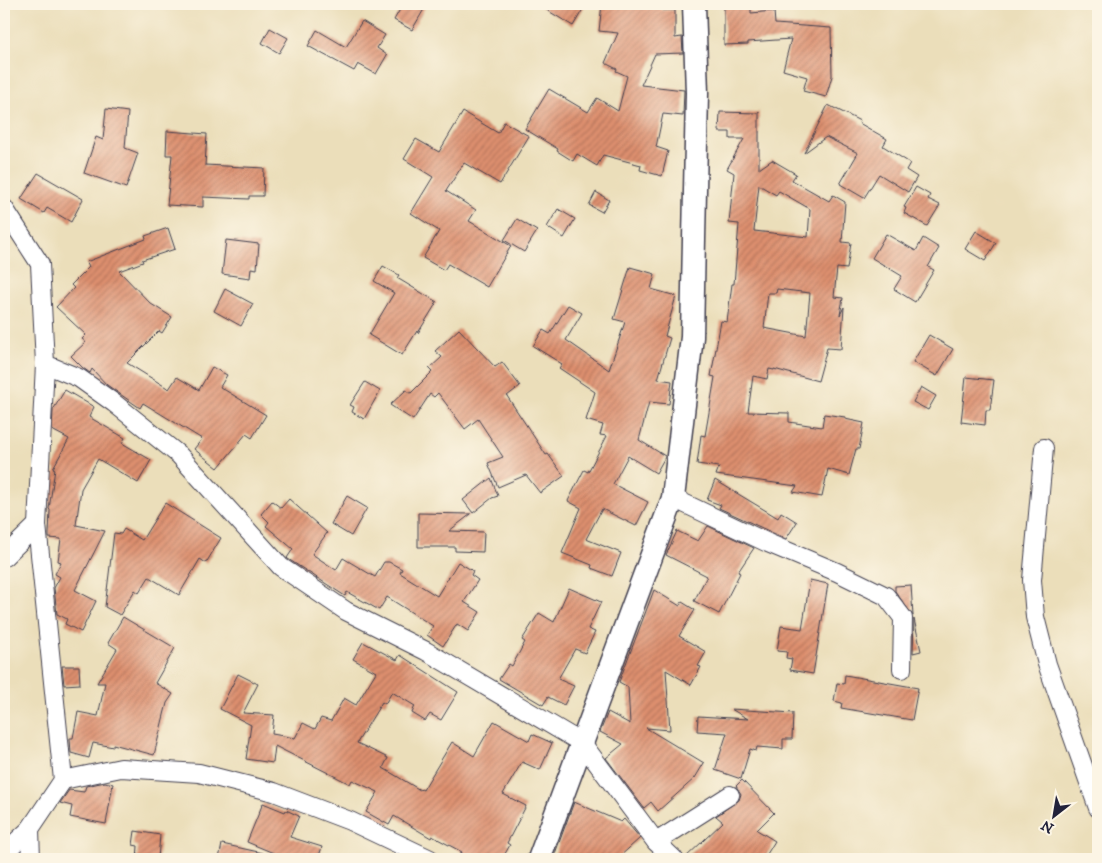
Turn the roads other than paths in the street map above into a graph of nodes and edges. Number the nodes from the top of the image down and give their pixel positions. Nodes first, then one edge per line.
1 (694, 4) edge
2 (4, 208) edge
3 (45, 364) junction
4 (1044, 448) dead end
5 (673, 498) junction
6 (37, 525) junction
7 (4, 557) edge
8 (902, 669) dead end
9 (582, 743) junction
10 (63, 780) junction
11 (730, 795) dead end
12 (1098, 808) edge
13 (30, 829) junction
14 (656, 842) junction
15 (4, 852) edge
16 (31, 859) edge
17 (430, 859) edge
18 (539, 859) edge
19 (674, 859) edge

1 - 5 street
2 - 3 street
3 - 6 street
3 - 9 street
4 - 12 street
5 - 8 street
5 - 9 street
6 - 7 street
6 - 10 street
9 - 14 street
9 - 18 street
10 - 13 street
10 - 17 street
11 - 14 street
13 - 15 street
13 - 16 street
14 - 19 street

